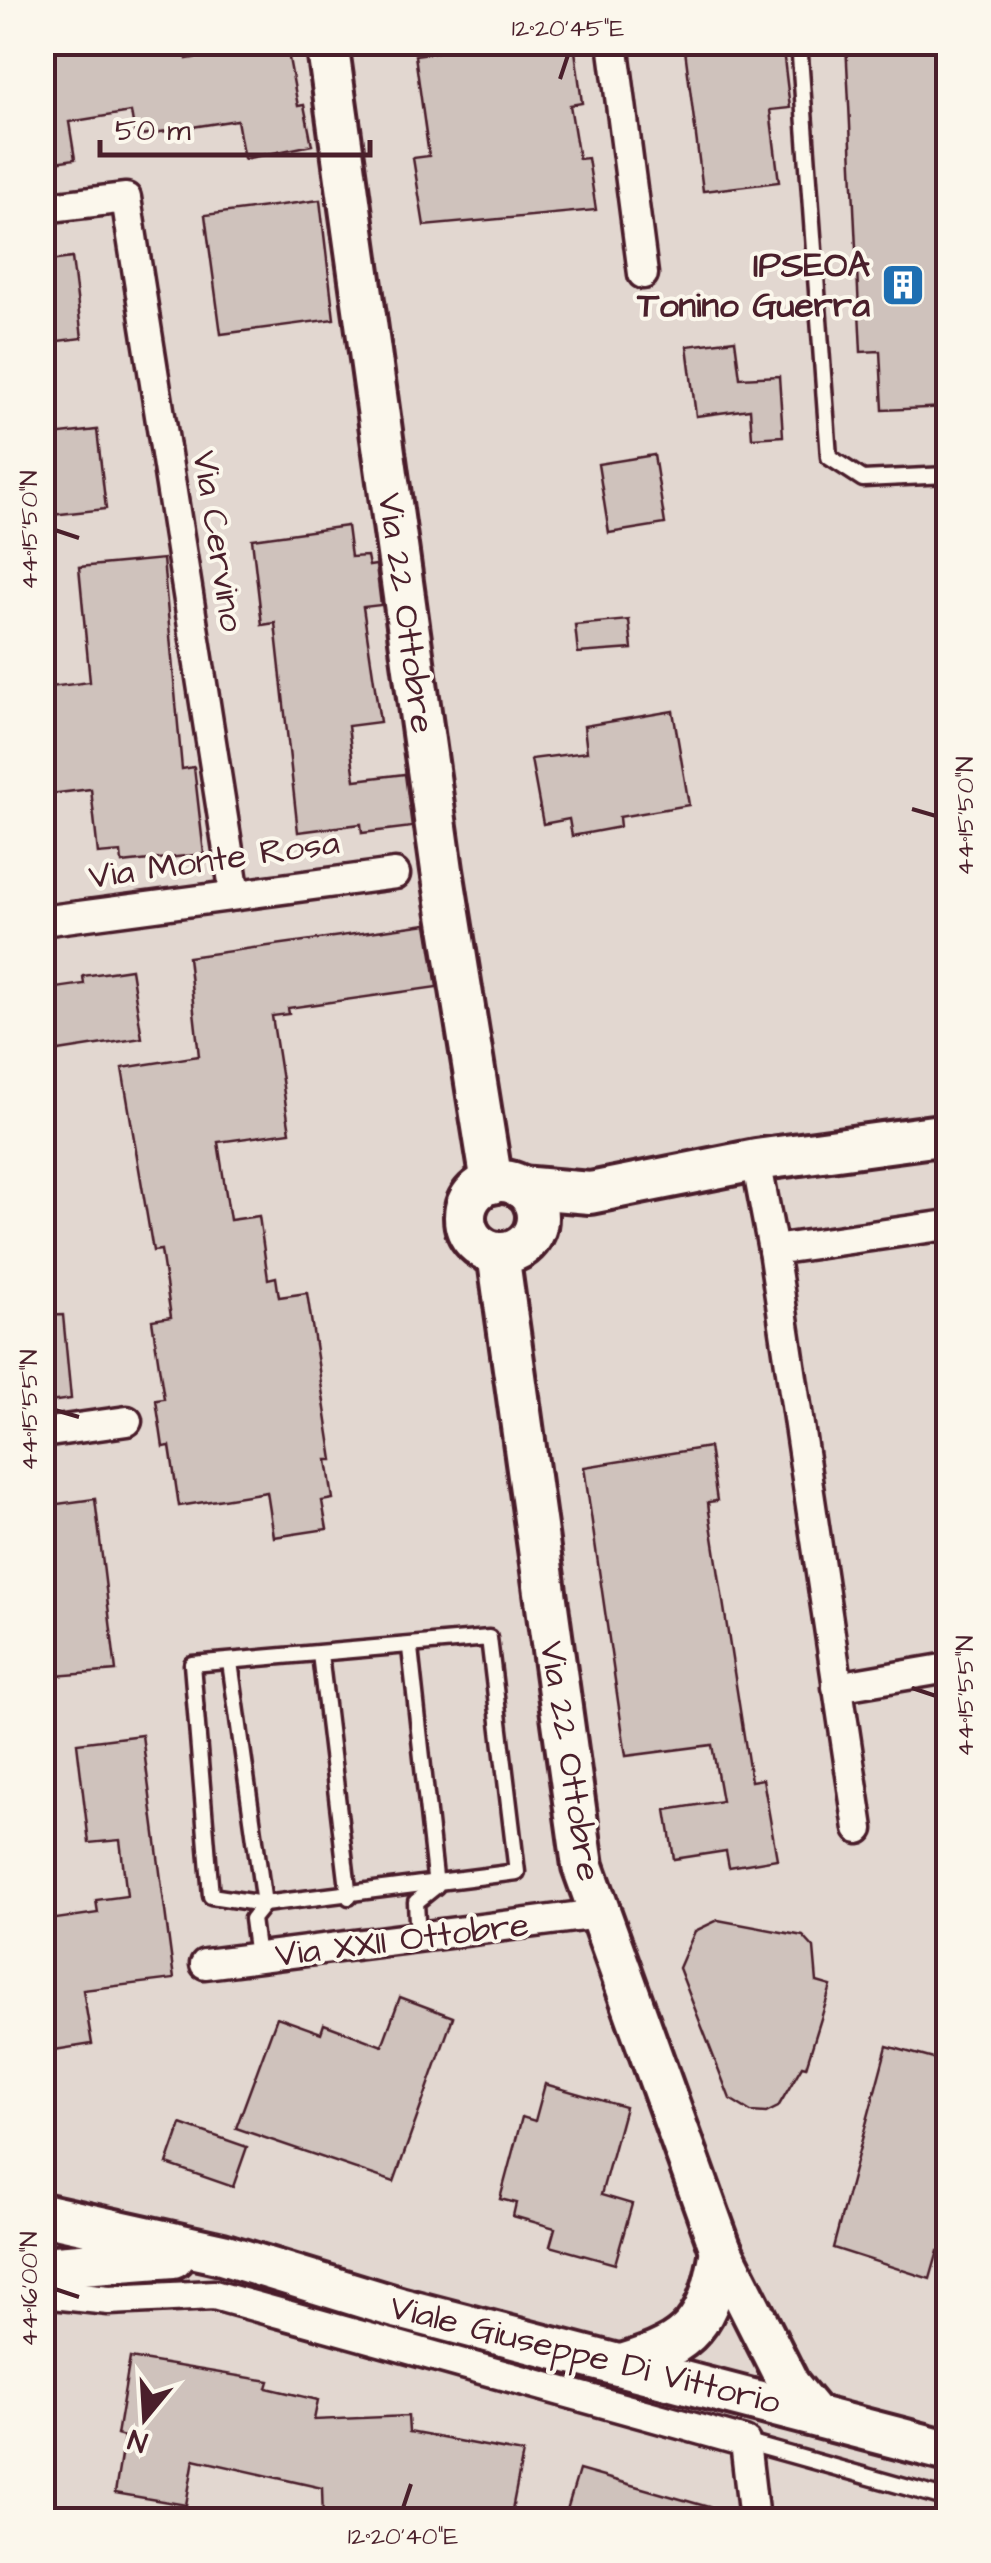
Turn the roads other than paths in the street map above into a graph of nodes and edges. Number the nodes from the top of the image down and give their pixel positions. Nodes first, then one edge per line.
1 (327, 42) edge
2 (613, 42) edge
3 (799, 42) edge
4 (42, 208) edge
5 (643, 274) dead end
6 (948, 475) edge
7 (395, 874) dead end
8 (235, 895) junction
9 (42, 922) edge
10 (948, 1134) edge
11 (756, 1160) junction
12 (506, 1185) junction
13 (590, 1193) junction
14 (948, 1226) edge
15 (534, 1231) junction
16 (773, 1250) junction
17 (498, 1253) junction
18 (127, 1421) dead end
19 (42, 1432) edge
20 (410, 1648) junction
21 (320, 1654) junction
22 (230, 1662) junction
23 (948, 1668) edge
24 (837, 1686) junction
25 (858, 1829) dead end
26 (436, 1886) junction
27 (349, 1897) junction
28 (264, 1904) junction
29 (598, 1914) junction
30 (418, 1940) junction
31 (258, 1957) junction
32 (205, 1964) dead end
33 (42, 2214) edge
34 (721, 2250) junction
35 (222, 2254) junction
36 (42, 2267) edge
37 (42, 2293) edge
38 (395, 2326) junction
39 (622, 2365) junction
40 (814, 2414) junction
41 (746, 2442) junction
42 (948, 2452) edge
43 (948, 2499) edge
44 (754, 2520) edge

1 - 12 street, Via 22 Ottobre
2 - 5 street
3 - 6 lane
4 - 8 street, Via Cervino
7 - 8 street, Via Monte Rosa
8 - 9 street, Via Monte Rosa
10 - 11 street
11 - 13 street
11 - 16 street
12 - 13 street
12 - 15 street
12 - 17 street
13 - 15 street
14 - 16 street
15 - 17 street
16 - 24 street
17 - 29 street, Via 22 Ottobre
18 - 19 street
20 - 21 lane
20 - 26 lane
20 - 26 lane
21 - 22 lane
21 - 27 lane
22 - 28 lane
22 - 28 lane
23 - 24 street
24 - 25 street
26 - 27 lane
26 - 30 lane
27 - 28 lane
28 - 31 lane
29 - 30 street, Via XXII Ottobre
29 - 34 street, Via 22 Ottobre
30 - 31 street, Via XXII Ottobre
31 - 32 street, Via XXII Ottobre
33 - 35 street, Viale Giuseppe Di Vittorio
34 - 39 street
34 - 40 street, Via 22 Ottobre
35 - 36 street, Viale Giuseppe Di Vittorio
35 - 38 street, Viale Giuseppe Di Vittorio
37 - 38 street, Viale Giuseppe Di Vittorio
38 - 39 street, Viale Giuseppe Di Vittorio
38 - 41 street, Viale Giuseppe Di Vittorio
39 - 40 street, Viale Giuseppe Di Vittorio
40 - 42 street, Viale Giuseppe Di Vittorio
41 - 43 lane
41 - 44 street

